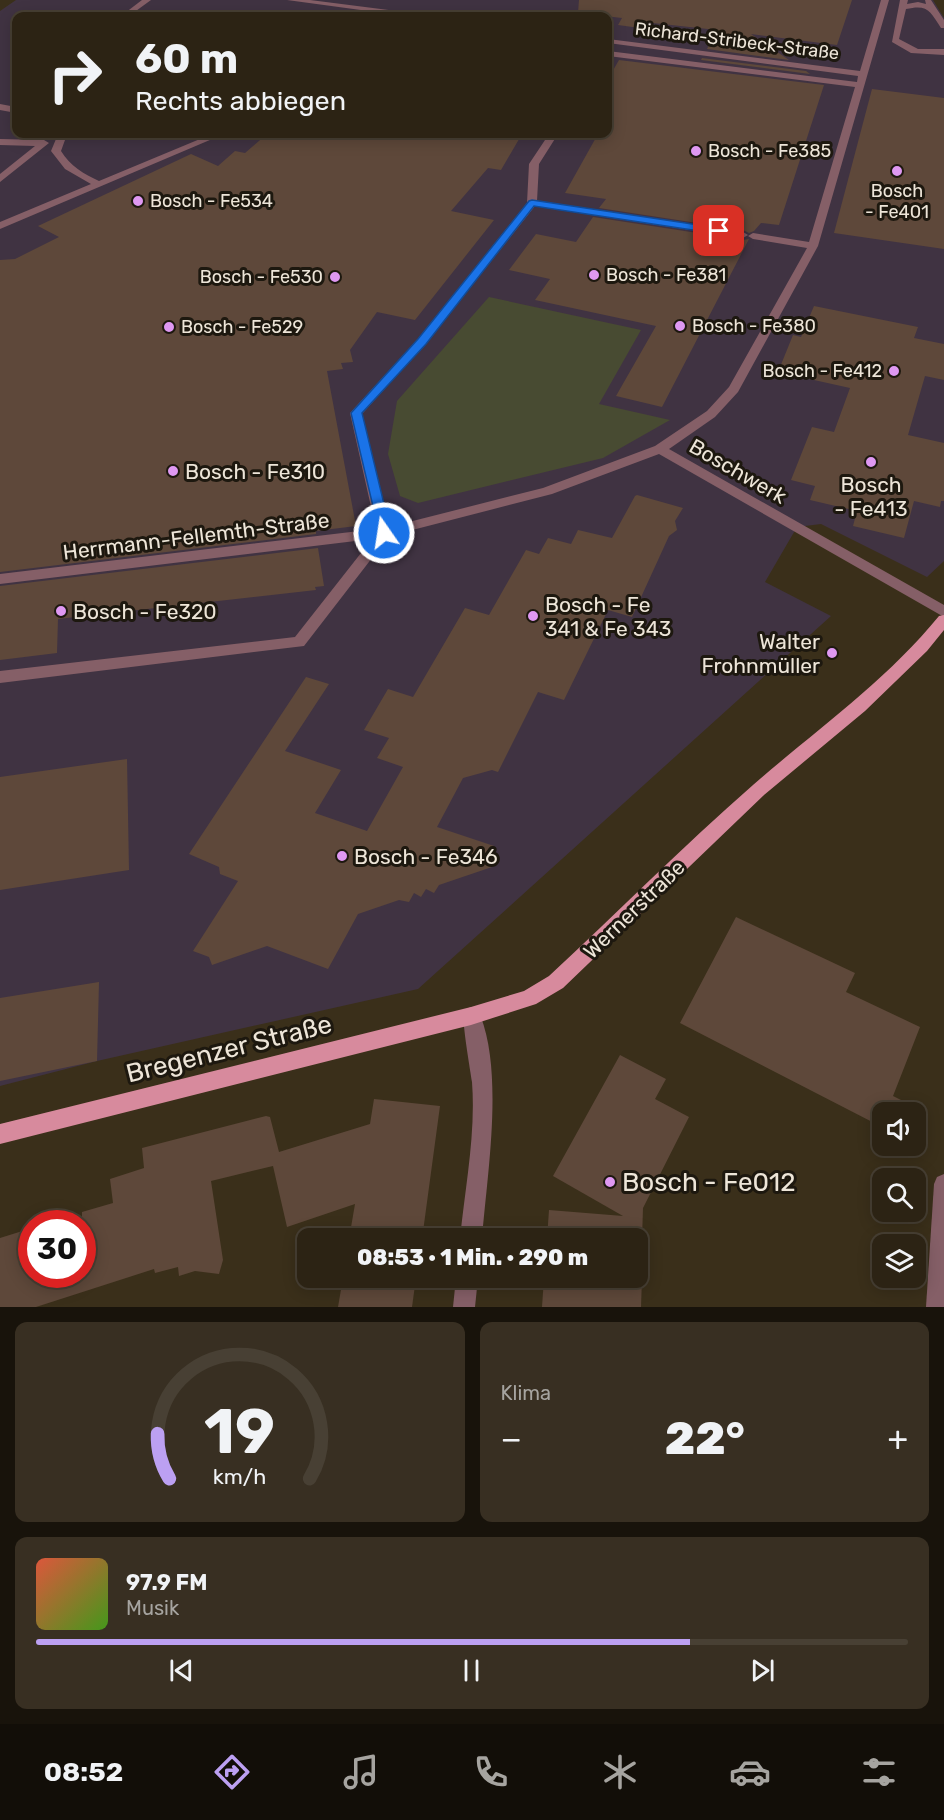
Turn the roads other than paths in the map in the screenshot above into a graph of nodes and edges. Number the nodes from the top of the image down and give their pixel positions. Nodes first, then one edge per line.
1 (147, 0) edge
2 (291, 0) edge
3 (377, 0) edge
4 (885, 0) edge
5 (927, 0) edge
6 (904, 3) edge
7 (934, 9) junction
8 (367, 10) junction
9 (130, 12) edge
10 (365, 12) edge
11 (385, 12) edge
12 (944, 26) edge
13 (612, 42) edge
14 (944, 52) edge
15 (612, 53) edge
16 (861, 80) junction
17 (62, 138) edge
18 (209, 138) edge
19 (550, 138) edge
20 (0, 142) edge
21 (0, 179) edge
22 (98, 184) junction
23 (532, 202) junction
24 (0, 226) edge
25 (813, 246) junction
26 (660, 449) junction
27 (384, 533) junction
28 (0, 579) edge
29 (944, 612) edge
30 (944, 620) edge
31 (0, 677) edge
32 (471, 1016) junction
33 (0, 1134) edge
34 (944, 1184) edge
35 (472, 1228) edge
36 (466, 1288) edge
37 (464, 1307) edge
38 (937, 1307) edge

1 - 9 street
2 - 8 street
3 - 8 street
4 - 16 street, Herrmann-Fellemth-Straße
5 - 7 street
6 - 7 street
6 - 14 street
7 - 12 street
8 - 10 street
8 - 11 street
13 - 16 street, Richard-Stribeck-Straße
15 - 16 street
16 - 25 street, Herrmann-Fellemth-Straße
17 - 22 street
18 - 22 street
19 - 23 street
20 - 21 street
22 - 24 street
23 - 25 street
23 - 27 street
25 - 26 street, Herrmann-Fellemth-Straße
26 - 27 street, Herrmann-Fellemth-Straße
26 - 29 street, Boschwerk
27 - 28 street, Herrmann-Fellemth-Straße
27 - 31 street
30 - 32 main road, Wernerstraße
32 - 33 main road, Bregenzer Straße
32 - 35 street
34 - 38 street
36 - 37 street

